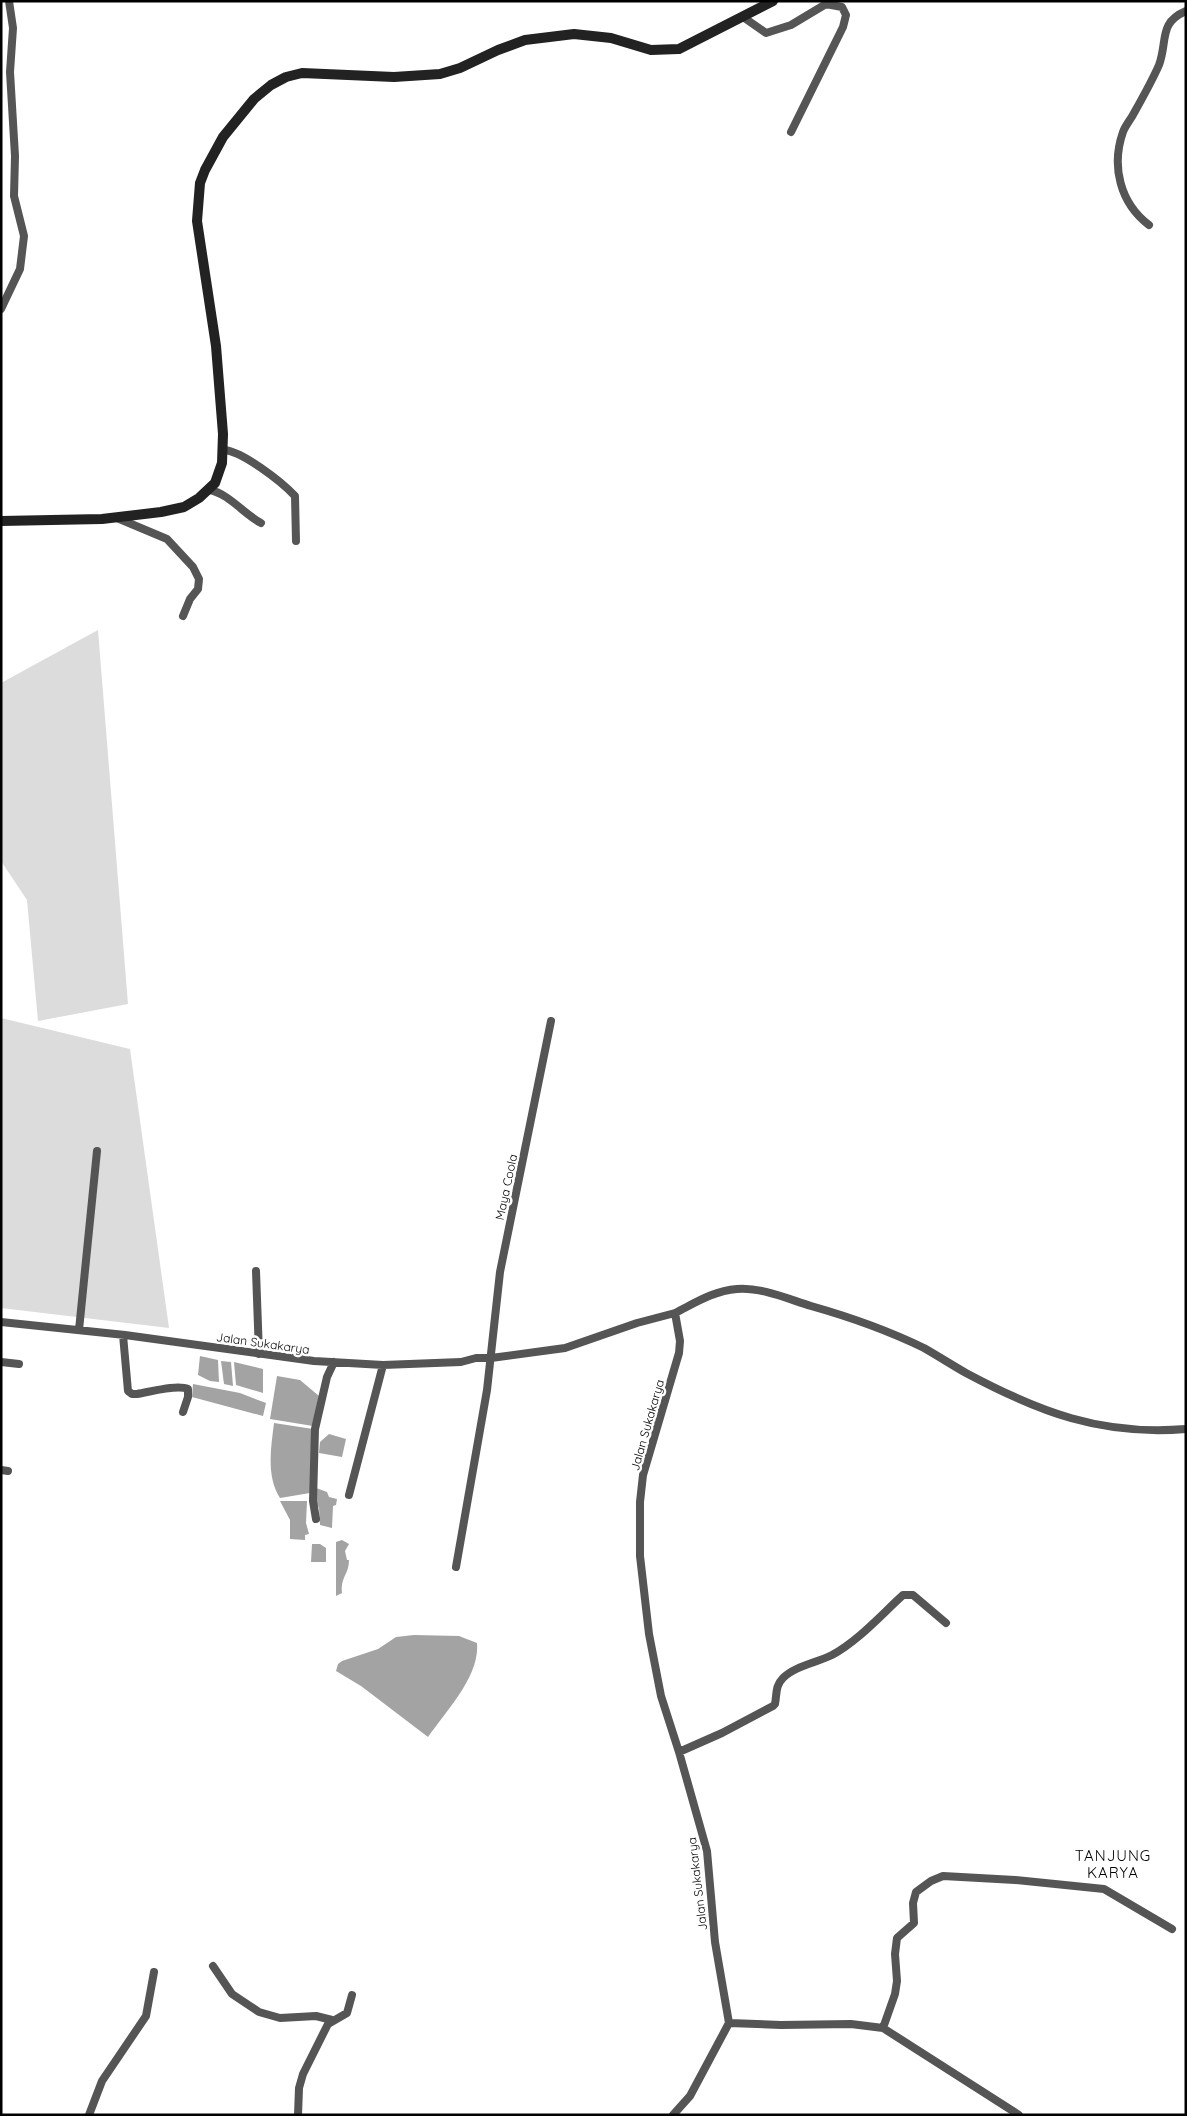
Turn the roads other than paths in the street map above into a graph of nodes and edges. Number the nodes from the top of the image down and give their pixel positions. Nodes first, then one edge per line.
1 (9, 1) edge
2 (773, 1) edge
3 (1186, 11) edge
4 (743, 17) junction
5 (791, 132) dead end
6 (1149, 225) dead end
7 (1, 309) edge
8 (223, 450) junction
9 (210, 490) junction
10 (117, 518) junction
11 (1, 521) edge
12 (261, 523) dead end
13 (296, 541) dead end
14 (183, 616) dead end
15 (552, 1021) dead end
16 (97, 1151) dead end
17 (256, 1271) dead end
18 (675, 1313) junction
19 (1, 1322) edge
20 (79, 1330) junction
21 (124, 1335) junction
22 (259, 1354) junction
23 (491, 1358) junction
24 (1, 1362) edge
25 (334, 1362) junction
26 (19, 1364) dead end
27 (383, 1365) junction
28 (183, 1412) dead end
29 (1186, 1429) edge
30 (349, 1495) dead end
31 (316, 1520) dead end
32 (456, 1567) dead end
33 (946, 1623) dead end
34 (679, 1752) junction
35 (1172, 1929) dead end
36 (213, 1966) dead end
37 (154, 1972) dead end
38 (352, 1994) dead end
39 (332, 2020) junction
40 (729, 2023) junction
41 (883, 2028) junction
42 (89, 2115) edge
43 (298, 2115) edge
44 (673, 2115) edge
45 (1019, 2115) edge

1 - 7 street
2 - 4 main road
3 - 6 street
4 - 5 street
4 - 8 main road
8 - 9 main road
8 - 13 street
9 - 10 main road
9 - 12 street
10 - 11 main road
10 - 14 street
15 - 23 street, Maya Coola
16 - 20 street
17 - 22 street
18 - 23 street, Jalan Sukakarya
18 - 29 street
18 - 34 street, Jalan Sukakarya
19 - 20 street, Jalan Sukakarya
20 - 21 street, Jalan Sukakarya
21 - 22 street, Jalan Sukakarya
21 - 28 street
22 - 25 street, Jalan Sukakarya
23 - 27 street, Jalan Sukakarya
23 - 32 street, Maya Coola
24 - 26 street
25 - 27 street, Jalan Sukakarya
25 - 31 street
27 - 30 street
33 - 34 street
34 - 40 street, Jalan Sukakarya
35 - 41 street
36 - 39 street
37 - 42 street
38 - 39 street
39 - 43 street
40 - 41 street
40 - 44 street
41 - 45 street

